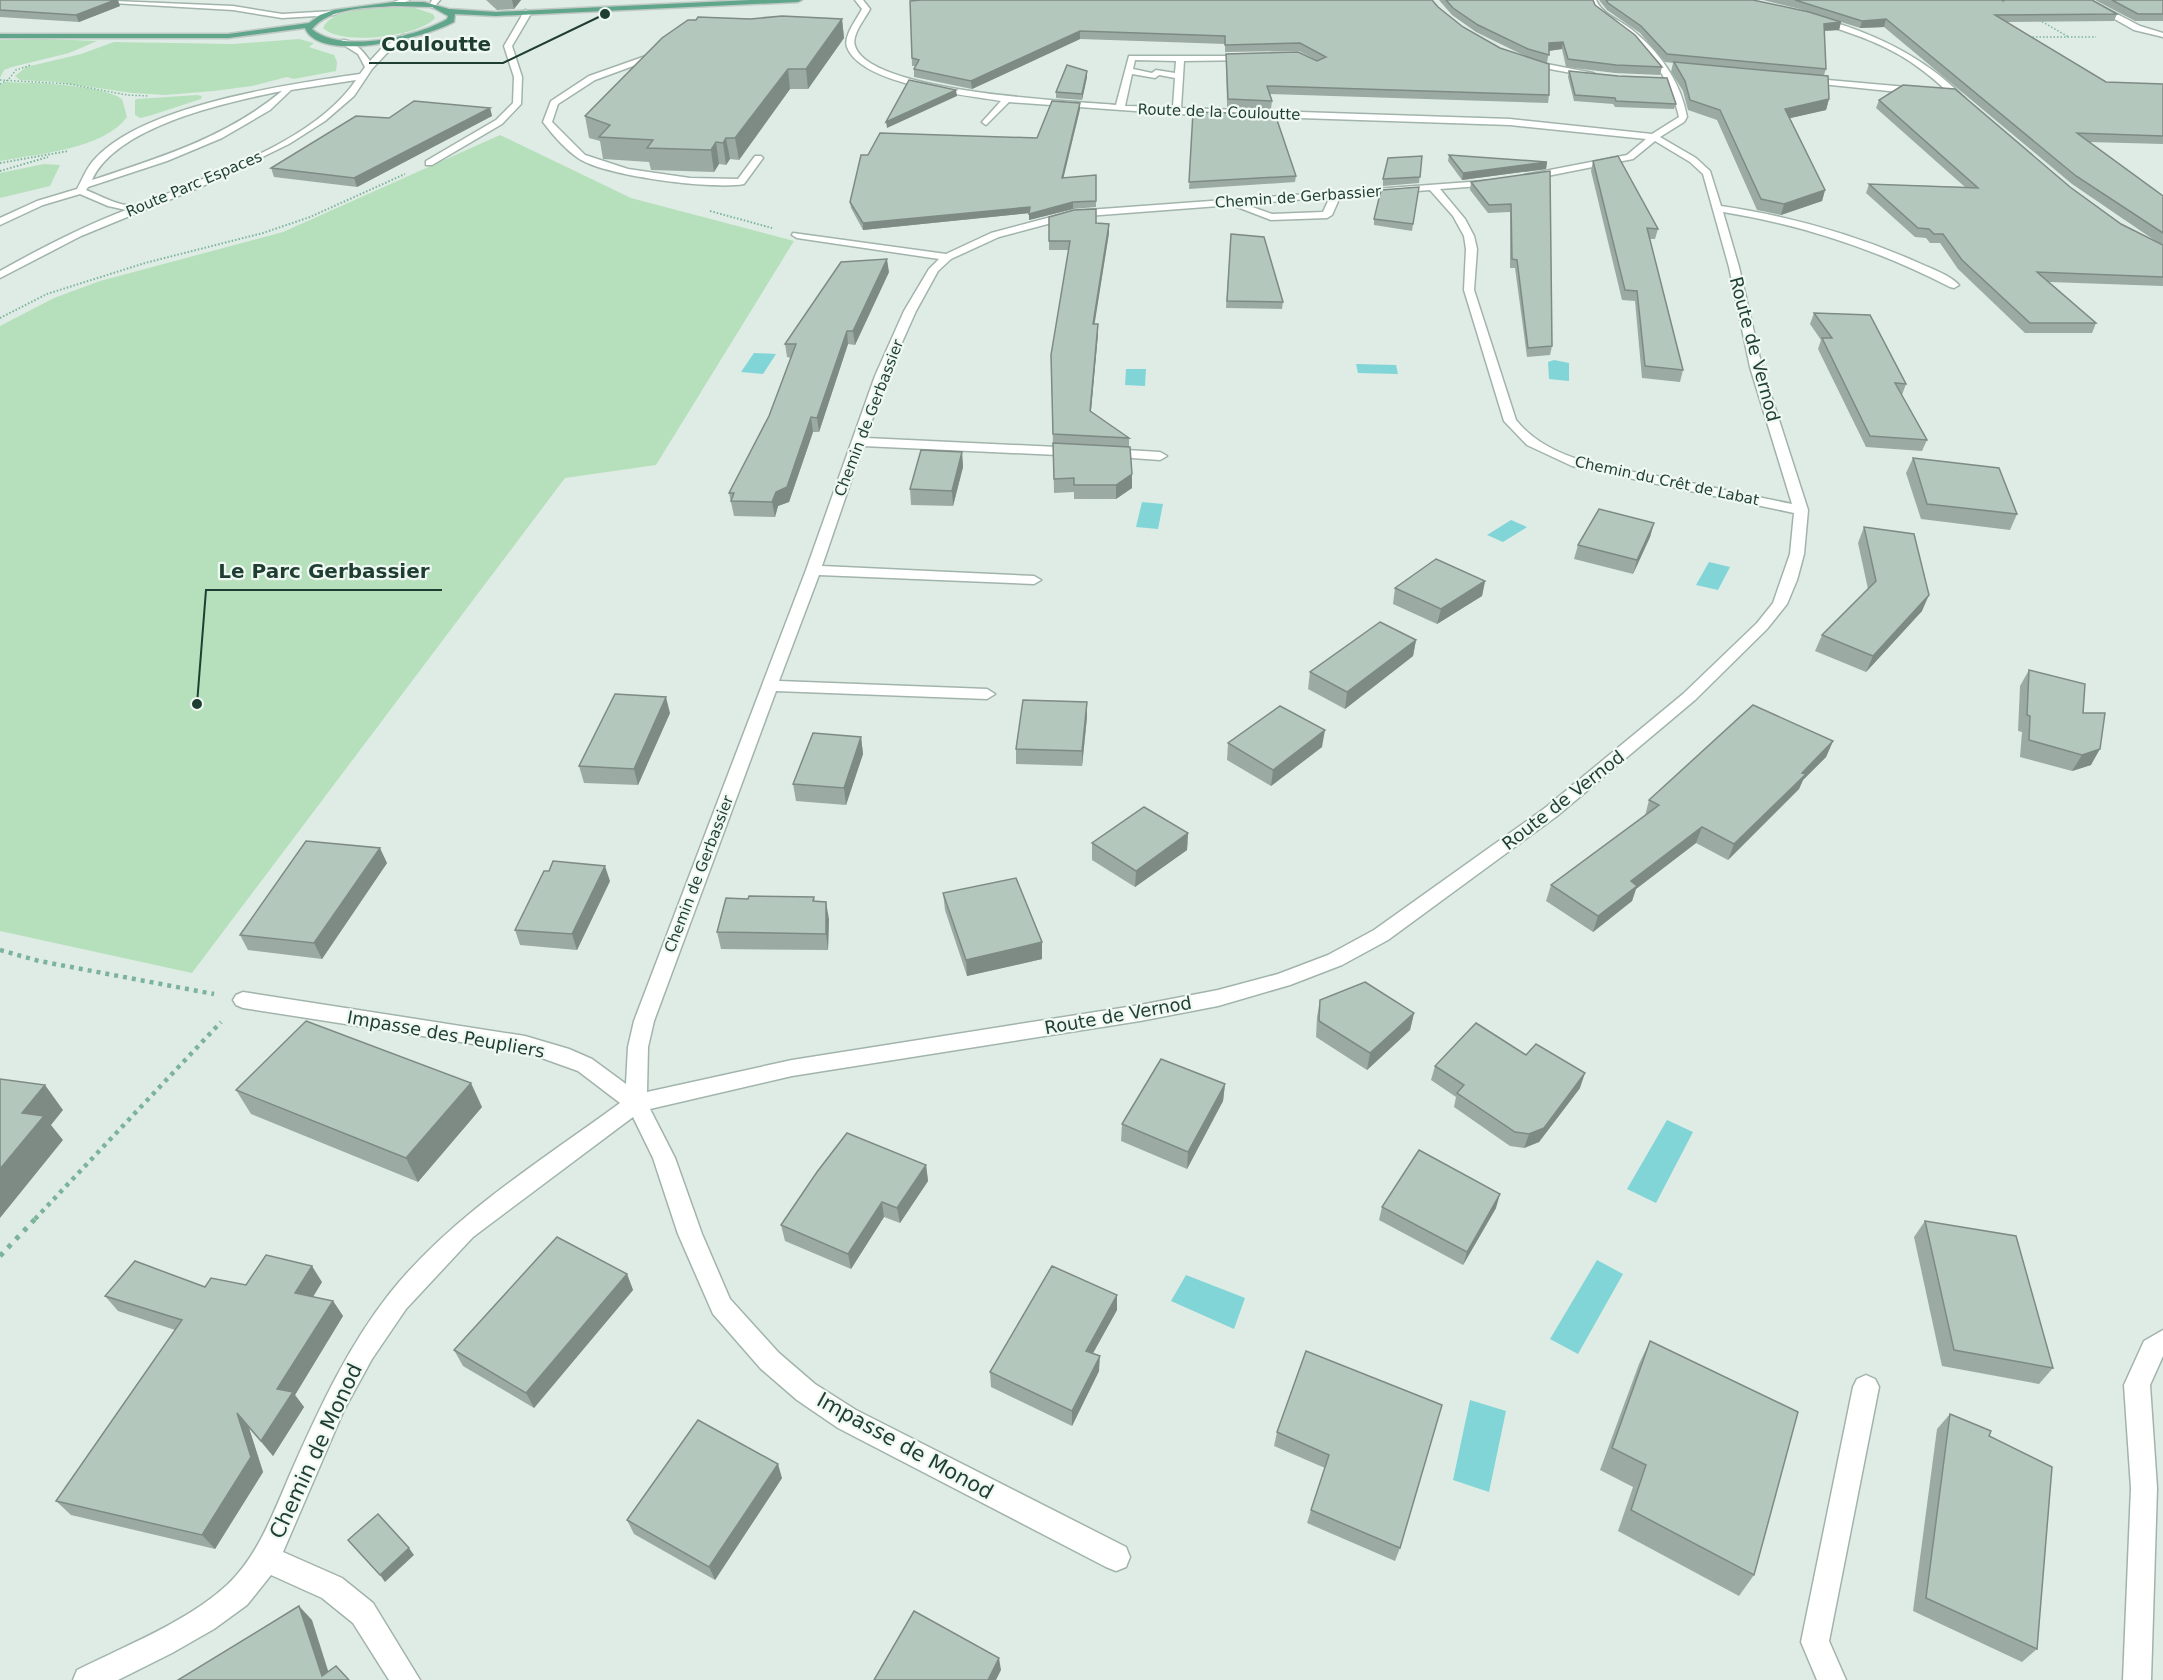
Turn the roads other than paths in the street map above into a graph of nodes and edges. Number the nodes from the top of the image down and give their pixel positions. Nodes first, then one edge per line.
1 (95, 0) edge
2 (406, 0) edge
3 (798, 0) edge
4 (859, 0) edge
5 (1592, 0) edge
6 (2085, 0) edge
7 (435, 3) edge
8 (394, 4) junction
9 (448, 11) junction
10 (528, 12) junction
11 (334, 13) junction
12 (496, 14) junction
13 (1805, 15) edge
14 (466, 21) dead end
15 (456, 23) dead end
16 (310, 24) junction
17 (847, 24) dead end
18 (858, 24) junction
19 (446, 25) junction
20 (2160, 35) edge
21 (0, 36) edge
22 (171, 37) junction
23 (292, 37) dead end
24 (303, 37) dead end
25 (316, 37) junction
26 (405, 38) junction
27 (345, 42) junction
28 (671, 45) edge
29 (1264, 58) edge
30 (1514, 58) edge
31 (1180, 59) junction
32 (367, 71) junction
33 (1129, 71) junction
34 (1179, 76) junction
35 (1603, 76) edge
36 (1791, 78) edge
37 (287, 87) junction
38 (1933, 92) edge
39 (1942, 92) edge
40 (1953, 93) junction
41 (1007, 99) junction
42 (1120, 108) junction
43 (1971, 108) edge
44 (1177, 111) junction
45 (987, 122) dead end
46 (1654, 137) junction
47 (758, 158) dead end
48 (429, 164) road end
49 (83, 188) junction
50 (1434, 188) junction
51 (1336, 195) junction
52 (1230, 202) junction
53 (1717, 208) junction
54 (135, 210) junction
55 (0, 222) edge
56 (797, 235) dead end
57 (947, 257) junction
58 (0, 275) edge
59 (1954, 285) dead end
60 (858, 442) junction
61 (1160, 456) dead end
62 (1801, 510) junction
63 (813, 570) junction
64 (1034, 580) dead end
65 (770, 686) junction
66 (987, 694) dead end
67 (243, 1000) road end
68 (636, 1104) junction
69 (2163, 1341) edge
70 (1866, 1387) dead end
71 (1116, 1557) dead end
72 (266, 1559) junction
73 (87, 1680) edge
74 (406, 1680) edge
75 (1832, 1680) edge
76 (2137, 1680) edge

1 - 11 street
2 - 8 street
3 - 10 main road
4 - 18 street, Route de la Couloutte
5 - 46 street
6 - 20 street
7 - 8 main road
7 - 9 main road
8 - 11 main road
9 - 12 main road
9 - 19 main road
10 - 12 main road
10 - 48 street
11 - 16 main road
12 - 14 main road
13 - 40 street
15 - 19 main road
16 - 22 main road
16 - 25 main road
17 - 18 street
18 - 41 street, Route de la Couloutte
19 - 26 main road
21 - 22 main road
22 - 23 main road
24 - 25 main road
25 - 27 main road
26 - 27 main road
26 - 32 street, Route Parc Espaces
27 - 32 street
28 - 47 street
29 - 31 street
30 - 35 street
31 - 33 street
31 - 34 street
32 - 37 street
32 - 54 street, Route Parc Espaces
33 - 34 street
33 - 42 street
34 - 44 street
36 - 38 street
37 - 49 street
37 - 49 street
39 - 40 street
40 - 43 street
41 - 42 street, Route de la Couloutte
41 - 45 street
42 - 44 street, Route de la Couloutte
44 - 46 street, Route de la Couloutte
46 - 50 street, Chemin de Gerbassier
46 - 53 street, Route de Vernod
49 - 54 street
49 - 55 street
50 - 51 street, Chemin de Gerbassier
50 - 62 street, Chemin du Crêt de Labat
51 - 52 street, Chemin de Gerbassier
51 - 52 street
52 - 57 street, Chemin de Gerbassier
53 - 59 street
53 - 62 street, Route de Vernod
54 - 58 street, Route Parc Espaces
56 - 57 street
57 - 60 street, Chemin de Gerbassier
60 - 61 street
60 - 63 street, Chemin de Gerbassier
62 - 68 street, Route de Vernod
63 - 64 street
63 - 65 street, Chemin de Gerbassier
65 - 66 street
65 - 68 street, Chemin de Gerbassier
67 - 68 street, Impasse des Peupliers
68 - 71 street, Impasse de Monod
68 - 72 street, Chemin de Monod
69 - 76 street
70 - 75 street
72 - 73 street, Chemin de Monod
72 - 74 street

